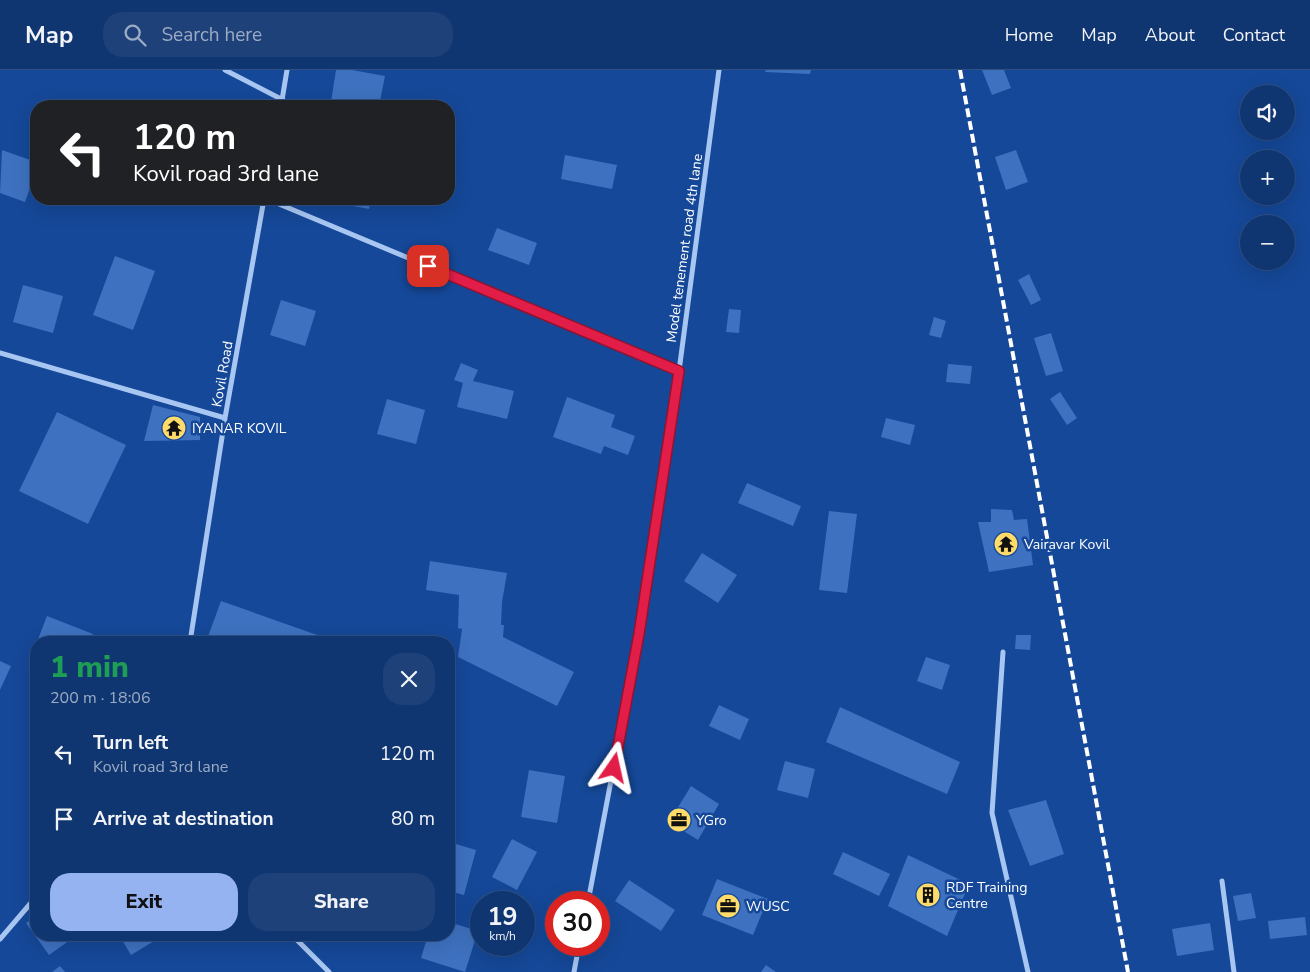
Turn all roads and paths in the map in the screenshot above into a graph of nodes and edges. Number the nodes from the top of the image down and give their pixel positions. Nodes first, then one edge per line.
1 (224, 70) edge
2 (286, 70) edge
3 (719, 70) edge
4 (282, 100) joint
5 (264, 205) edge
6 (279, 205) edge
7 (0, 353) edge
8 (679, 371) junction
9 (225, 418) junction
10 (191, 636) edge
11 (1003, 652) dead end
12 (1222, 881) dead end
13 (590, 891) edge
14 (30, 904) edge
15 (0, 939) edge
16 (298, 941) edge
17 (577, 956) edge
18 (329, 972) edge
19 (574, 972) edge
20 (1028, 972) edge
21 (1234, 972) edge

1 - 4 street
2 - 4 street
3 - 8 street, Model tenement road 4th lane
5 - 9 street, Kovil Road
6 - 8 street
7 - 9 street
8 - 13 street, Model tenement road 4th lane
9 - 10 street, Kovil Road
11 - 20 street
12 - 21 street
14 - 15 street
16 - 18 street
17 - 19 street

